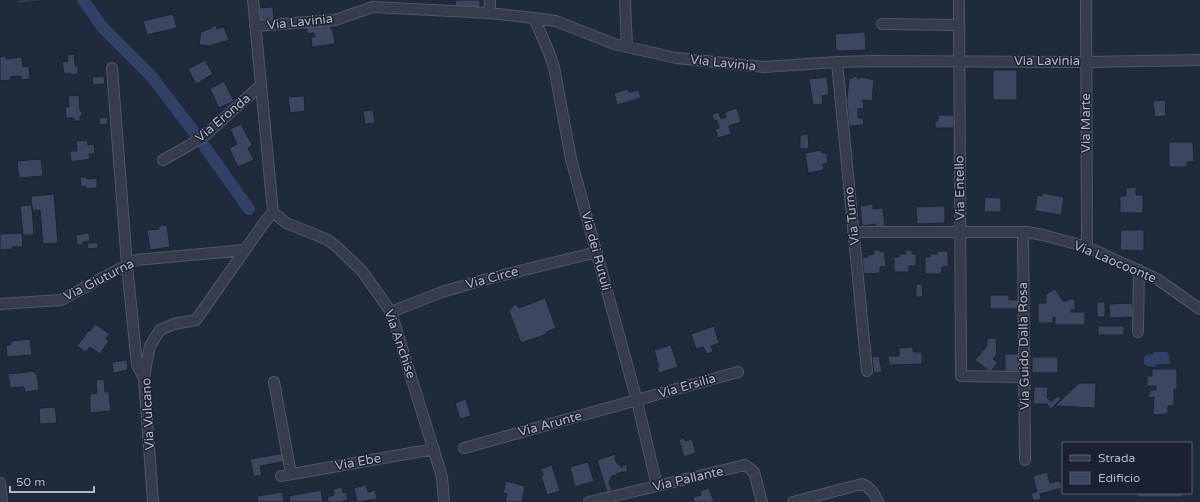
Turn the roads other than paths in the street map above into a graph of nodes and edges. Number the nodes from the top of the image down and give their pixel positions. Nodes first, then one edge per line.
1 (253, 0) edge
2 (490, 0) edge
3 (625, 0) edge
4 (959, 0) edge
5 (1086, 0) edge
6 (490, 13) junction
7 (534, 18) junction
8 (882, 24) dead end
9 (959, 25) junction
10 (256, 26) junction
11 (627, 47) junction
12 (1200, 60) edge
13 (959, 61) junction
14 (837, 62) junction
15 (1086, 62) junction
16 (112, 68) dead end
17 (261, 85) junction
18 (163, 160) dead end
19 (273, 212) junction
20 (853, 232) junction
21 (961, 232) junction
22 (1023, 232) junction
23 (1087, 247) junction
24 (245, 250) junction
25 (597, 252) junction
26 (127, 265) junction
27 (1139, 270) junction
28 (0, 304) edge
29 (1199, 309) edge
30 (391, 312) junction
31 (1138, 332) dead end
32 (867, 371) dead end
33 (738, 372) dead end
34 (1024, 377) junction
35 (144, 378) junction
36 (274, 382) dead end
37 (636, 400) junction
38 (464, 448) dead end
39 (434, 449) junction
40 (1025, 460) dead end
41 (0, 483) edge
42 (657, 486) junction
43 (2, 502) edge
44 (153, 502) edge
45 (444, 502) edge
46 (589, 502) edge
47 (762, 502) edge
48 (793, 502) edge
49 (878, 502) edge

1 - 10 street
2 - 6 street
3 - 11 street
4 - 9 street, Via Entello
5 - 15 street, Via Marte
6 - 7 street, Via Lavinia
6 - 10 street, Via Lavinia
7 - 11 street, Via Lavinia
7 - 25 street, Via dei Rutuli
8 - 9 street
9 - 13 street, Via Entello
10 - 17 street
11 - 14 street, Via Lavinia
12 - 15 street, Via Lavinia
13 - 14 street, Via Lavinia
13 - 15 street, Via Lavinia
13 - 21 street, Via Entello
14 - 20 street, Via Turno
15 - 23 street, Via Marte
16 - 26 street
17 - 18 street, Via Eronda
17 - 19 street
19 - 24 street, Via Vulcano
19 - 30 street, Via Anchise
20 - 21 street, Via Laocoonte
20 - 32 street, Via Turno
21 - 22 street, Via Laocoonte
21 - 34 street, Via Entello
22 - 23 street, Via Laocoonte
22 - 34 street, Via Guido Dalla Rosa
23 - 27 street, Via Laocoonte
24 - 26 street, Via Giuturna
24 - 35 street, Via Vulcano
25 - 30 street, Via Circe
25 - 37 street, Via dei Rutuli
26 - 28 street, Via Giuturna
26 - 35 street
27 - 29 street, Via Laocoonte
27 - 31 street
30 - 39 street, Via Anchise
33 - 37 street, Via Ersilia
34 - 40 street, Via Guido Dalla Rosa
35 - 44 street, Via Vulcano
36 - 39 street, Via Ebe
37 - 38 street, Via Arunte
37 - 42 street, Via dei Rutuli
39 - 45 street, Via Anchise
41 - 43 street
42 - 46 street, Via Pallante
42 - 47 street, Via Pallante
48 - 49 street

